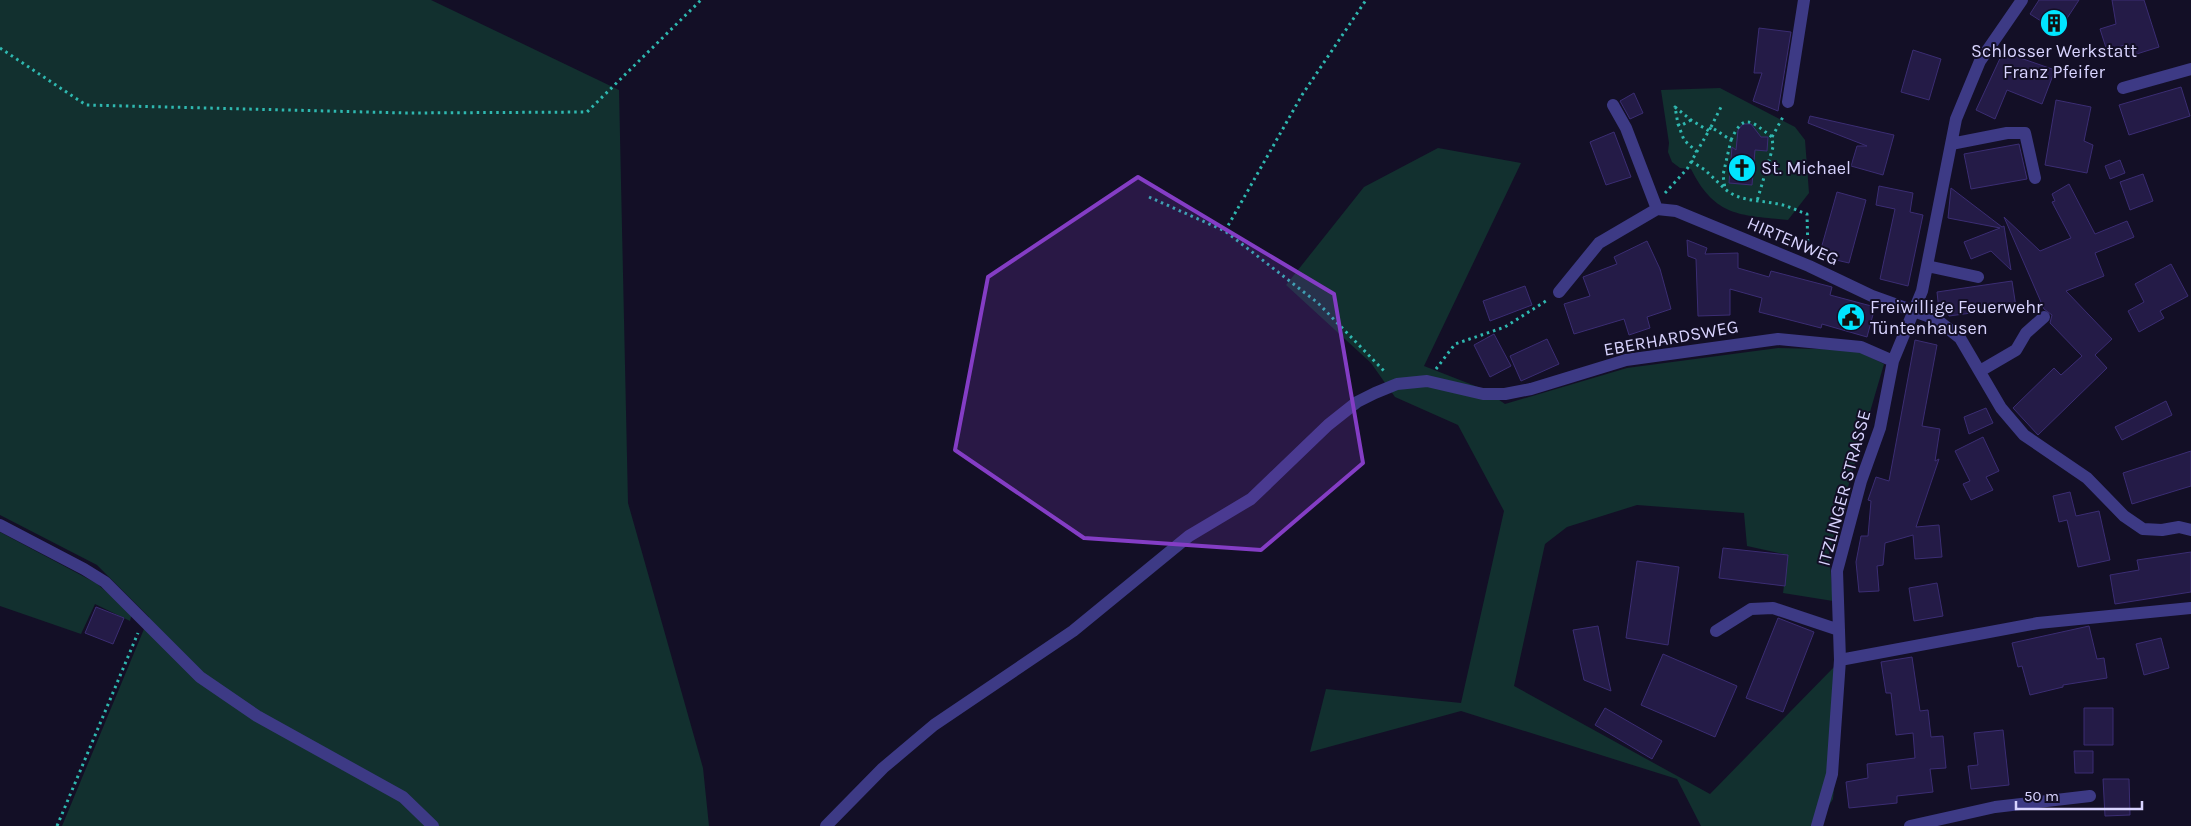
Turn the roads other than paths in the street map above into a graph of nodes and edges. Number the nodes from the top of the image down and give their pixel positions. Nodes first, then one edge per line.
1 (1804, 0) edge
2 (2022, 0) edge
3 (2191, 69) edge
4 (2123, 88) dead end
5 (1788, 102) road end
6 (1613, 105) dead end
7 (1951, 144) junction
8 (2035, 178) dead end
9 (1657, 209) junction
10 (1927, 266) junction
11 (1978, 277) dead end
12 (1559, 292) road end
13 (1914, 312) junction
14 (2044, 317) dead end
15 (1893, 361) junction
16 (1980, 371) junction
17 (0, 525) edge
18 (2191, 530) edge
19 (2191, 608) edge
20 (1839, 630) junction
21 (1716, 631) dead end
22 (1840, 660) junction
23 (2090, 796) dead end
24 (433, 826) edge
25 (826, 826) edge
26 (1818, 826) edge
27 (1910, 826) edge

1 - 5 street
2 - 7 street, ITZLINGER STRASSE
3 - 4 street
6 - 9 street
7 - 8 street
7 - 10 street, ITZLINGER STRASSE
9 - 12 street
9 - 13 street, HIRTENWEG
10 - 11 street
10 - 13 street, ITZLINGER STRASSE
13 - 15 street, ITZLINGER STRASSE
13 - 16 street
14 - 16 street
15 - 20 street, ITZLINGER STRASSE
15 - 25 street, EBERHARDSWEG
16 - 18 street
17 - 24 street
19 - 22 street
20 - 21 street
20 - 22 street, ITZLINGER STRASSE
22 - 26 street, ITZLINGER STRASSE
23 - 27 street

